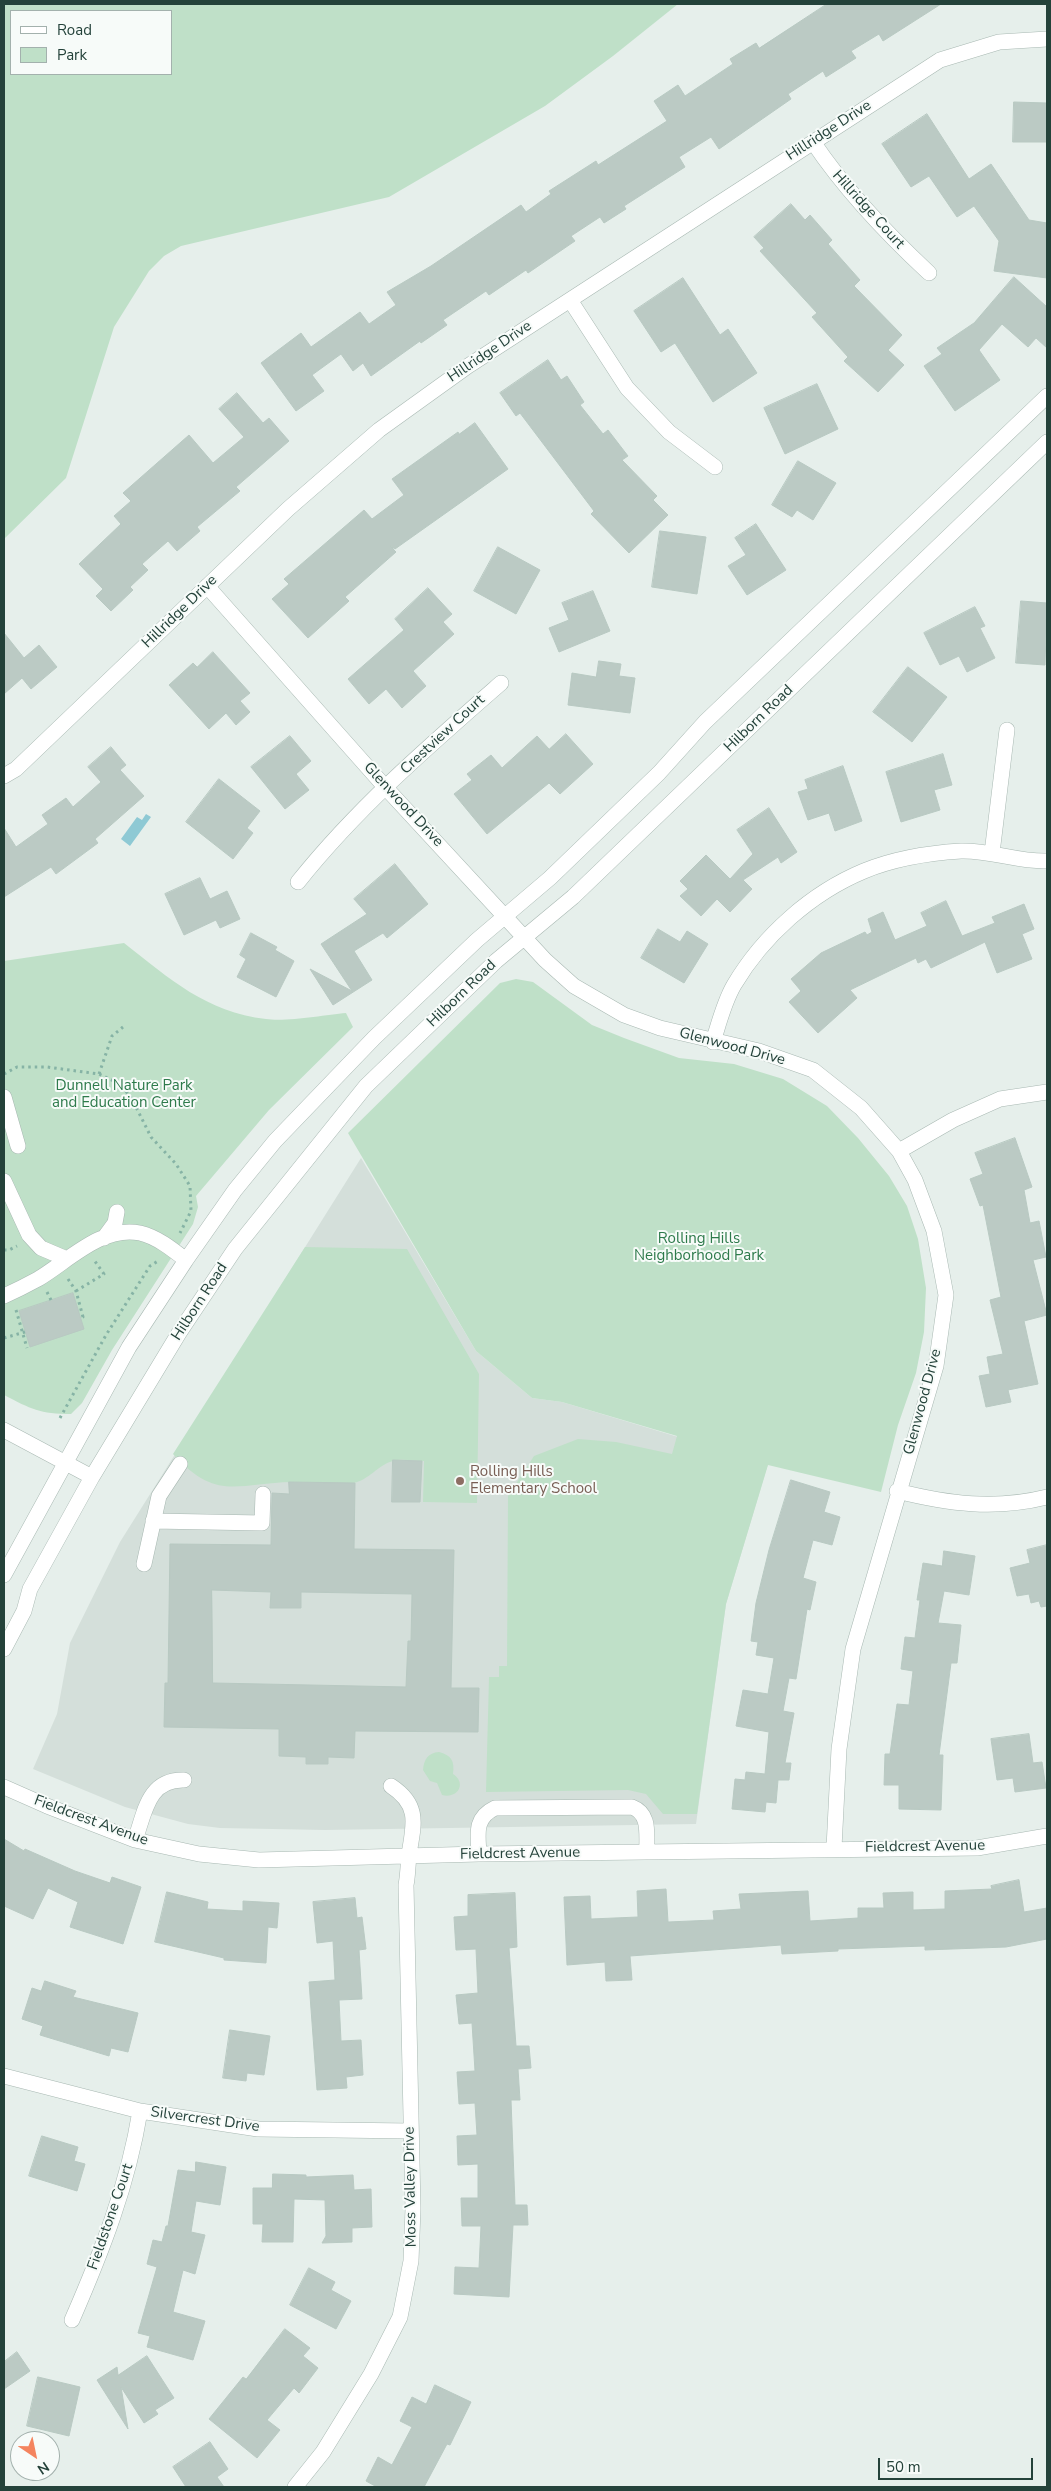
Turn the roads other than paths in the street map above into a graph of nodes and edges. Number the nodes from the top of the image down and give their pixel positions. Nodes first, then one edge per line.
1 (1047, 39) edge
2 (813, 142) junction
3 (929, 273) dead end
4 (570, 300) junction
5 (1047, 396) edge
6 (1047, 442) edge
7 (715, 467) dead end
8 (208, 586) junction
9 (501, 683) dead end
10 (1007, 730) dead end
11 (4, 776) edge
12 (386, 788) junction
13 (992, 853) junction
14 (1047, 861) edge
15 (298, 882) dead end
16 (505, 916) junction
17 (524, 937) junction
18 (713, 1042) junction
19 (1047, 1092) edge
20 (4, 1097) edge
21 (18, 1146) dead end
22 (899, 1151) junction
23 (4, 1181) edge
24 (117, 1212) dead end
25 (104, 1238) junction
26 (67, 1259) junction
27 (186, 1260) junction
28 (4, 1296) edge
29 (4, 1430) edge
30 (67, 1463) junction
31 (180, 1464) dead end
32 (92, 1477) junction
33 (897, 1491) junction
34 (263, 1494) dead end
35 (1047, 1497) edge
36 (154, 1521) junction
37 (144, 1564) dead end
38 (4, 1575) edge
39 (4, 1648) edge
40 (184, 1780) dead end
41 (391, 1786) dead end
42 (4, 1787) edge
43 (1047, 1836) edge
44 (135, 1840) junction
45 (834, 1848) junction
46 (647, 1852) junction
47 (479, 1854) junction
48 (409, 1856) junction
49 (4, 2076) edge
50 (140, 2111) junction
51 (410, 2132) junction
52 (72, 2320) dead end
53 (295, 2487) edge

1 - 2 street, Hillridge Drive
2 - 3 street, Hillridge Court
2 - 4 street, Hillridge Drive
4 - 7 street
4 - 8 street, Hillridge Drive
5 - 16 street, Hilborn Road
6 - 17 street, Hilborn Road
8 - 11 street, Hillridge Drive
8 - 12 street, Glenwood Drive
9 - 12 street, Crestview Court
10 - 13 street
12 - 15 street, Crestview Court
12 - 16 street, Glenwood Drive
13 - 14 street
13 - 18 street
16 - 17 street, Glenwood Drive
16 - 27 street, Hilborn Road
17 - 18 street, Glenwood Drive
17 - 32 street, Hilborn Road
18 - 22 street, Glenwood Drive
19 - 22 street
20 - 21 street
22 - 33 street, Glenwood Drive
23 - 26 street
24 - 25 street
25 - 26 street
25 - 27 street
26 - 28 street
27 - 30 street, Hilborn Road
29 - 30 street
30 - 32 street
30 - 38 street, Hilborn Road
31 - 36 street
32 - 39 street, Hilborn Road
33 - 35 street
33 - 45 street, Glenwood Drive
34 - 36 street
36 - 37 street
40 - 44 street
41 - 48 street, Moss Valley Drive
42 - 44 street, Fieldcrest Avenue
43 - 45 street, Fieldcrest Avenue
44 - 48 street, Fieldcrest Avenue
45 - 46 street, Fieldcrest Avenue
46 - 47 street, Fieldcrest Avenue
46 - 47 street
47 - 48 street, Fieldcrest Avenue
48 - 51 street, Moss Valley Drive
49 - 50 street, Silvercrest Drive
50 - 51 street, Silvercrest Drive
50 - 52 street, Fieldstone Court
51 - 53 street, Moss Valley Drive

